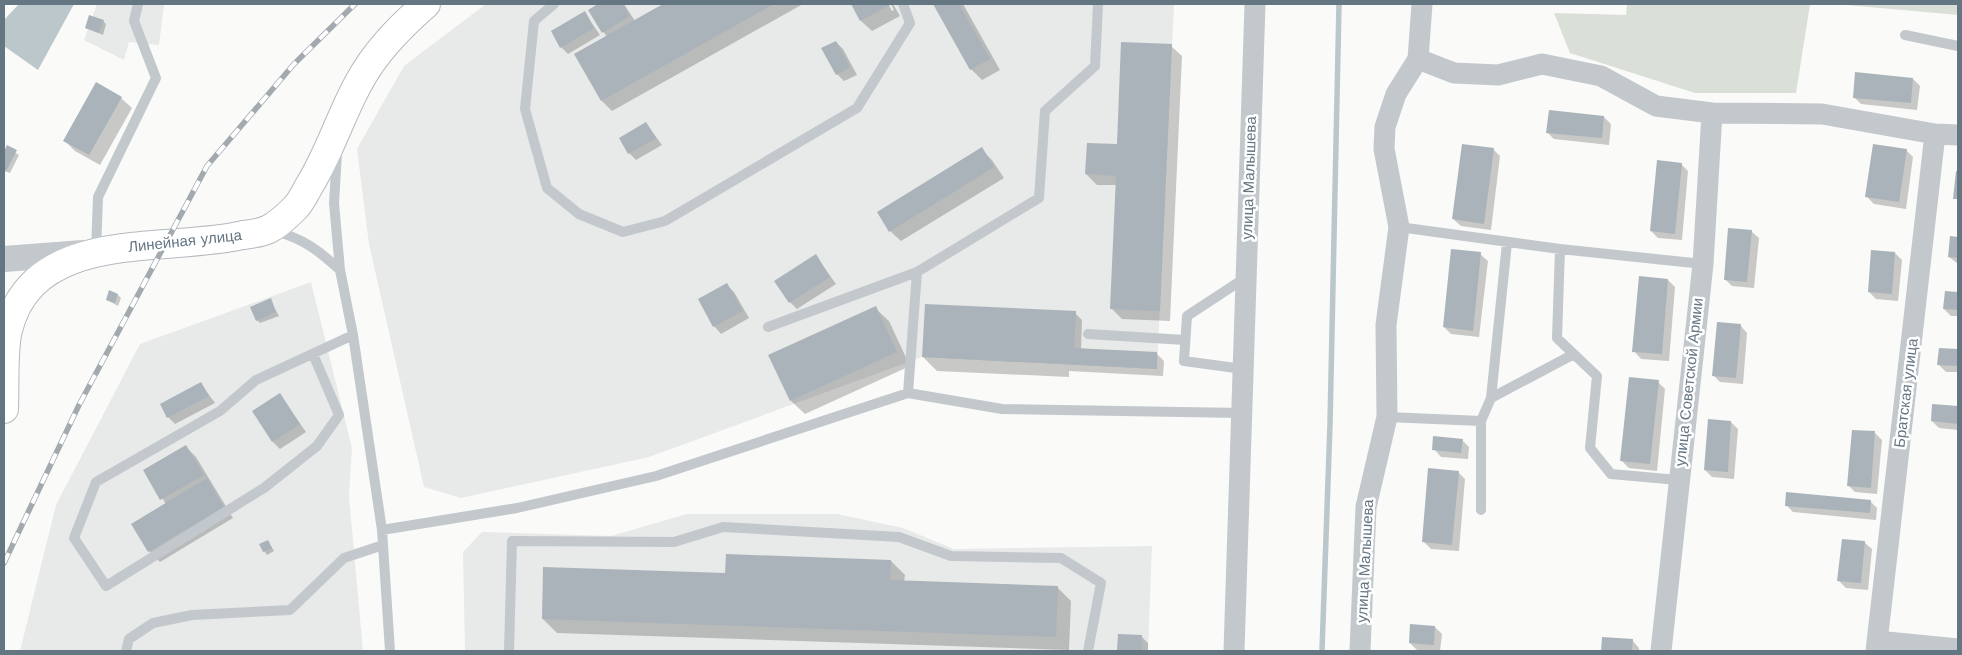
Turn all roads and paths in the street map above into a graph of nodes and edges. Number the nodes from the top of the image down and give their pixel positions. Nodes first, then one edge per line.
1 (138, 4) edge
2 (426, 4) edge
3 (554, 4) edge
4 (903, 4) edge
5 (1098, 4) edge
6 (1255, 4) edge
7 (1422, 4) edge
8 (1905, 35) dead end
9 (1958, 46) edge
10 (1418, 60) junction
11 (1712, 113) junction
12 (338, 126) junction
13 (1936, 134) junction
14 (1958, 135) edge
15 (1399, 227) junction
16 (269, 229) junction
17 (1507, 243) junction
18 (1560, 249) junction
19 (96, 252) junction
20 (4, 257) edge
21 (1703, 264) junction
22 (340, 270) junction
23 (917, 272) junction
24 (1246, 277) junction
25 (6, 327) edge
26 (768, 327) dead end
27 (1088, 334) dead end
28 (353, 336) junction
29 (1185, 340) junction
30 (313, 354) junction
31 (1574, 354) junction
32 (1243, 369) junction
33 (908, 393) junction
34 (1492, 398) junction
35 (4, 409) edge
36 (1241, 413) junction
37 (1387, 417) junction
38 (1481, 421) junction
39 (1678, 480) junction
40 (1481, 510) dead end
41 (382, 530) junction
42 (383, 544) junction
43 (1877, 646) edge
44 (1958, 649) edge
45 (126, 651) edge
46 (390, 651) edge
47 (510, 651) edge
48 (1088, 651) edge
49 (1234, 651) edge
50 (1360, 651) edge
51 (1661, 651) edge

1 - 19 lane
2 - 12 main road, Линейная улица
3 - 4 lane
5 - 23 lane
6 - 24 street, улица Малышева
7 - 10 street, улица Малышева
8 - 9 lane
10 - 11 street
10 - 15 street, улица Малышева
11 - 13 street
11 - 21 street, улица Советской Армии
12 - 16 main road, Линейная улица
12 - 22 lane
13 - 14 street
13 - 43 street, Братская улица
15 - 17 lane
15 - 37 street, улица Малышева
16 - 19 main road, Линейная улица
16 - 22 lane
17 - 18 lane
17 - 34 lane
18 - 21 lane
18 - 31 lane
19 - 20 street
19 - 25 main road, Линейная улица
21 - 39 street, улица Советской Армии
22 - 28 lane
23 - 26 lane
23 - 33 lane
24 - 29 lane
24 - 32 street, улица Малышева
25 - 35 main road
27 - 29 lane
28 - 30 lane
28 - 41 lane
29 - 32 lane
30 - 30 lane
31 - 34 lane
31 - 39 lane
32 - 36 street, улица Малышева
33 - 36 lane
33 - 41 lane
34 - 38 lane
36 - 49 street, улица Малышева
37 - 38 lane
37 - 50 street, улица Малышева
38 - 40 lane
39 - 51 street, улица Советской Армии
41 - 42 lane
42 - 45 lane
42 - 46 lane
43 - 44 street
47 - 48 lane

